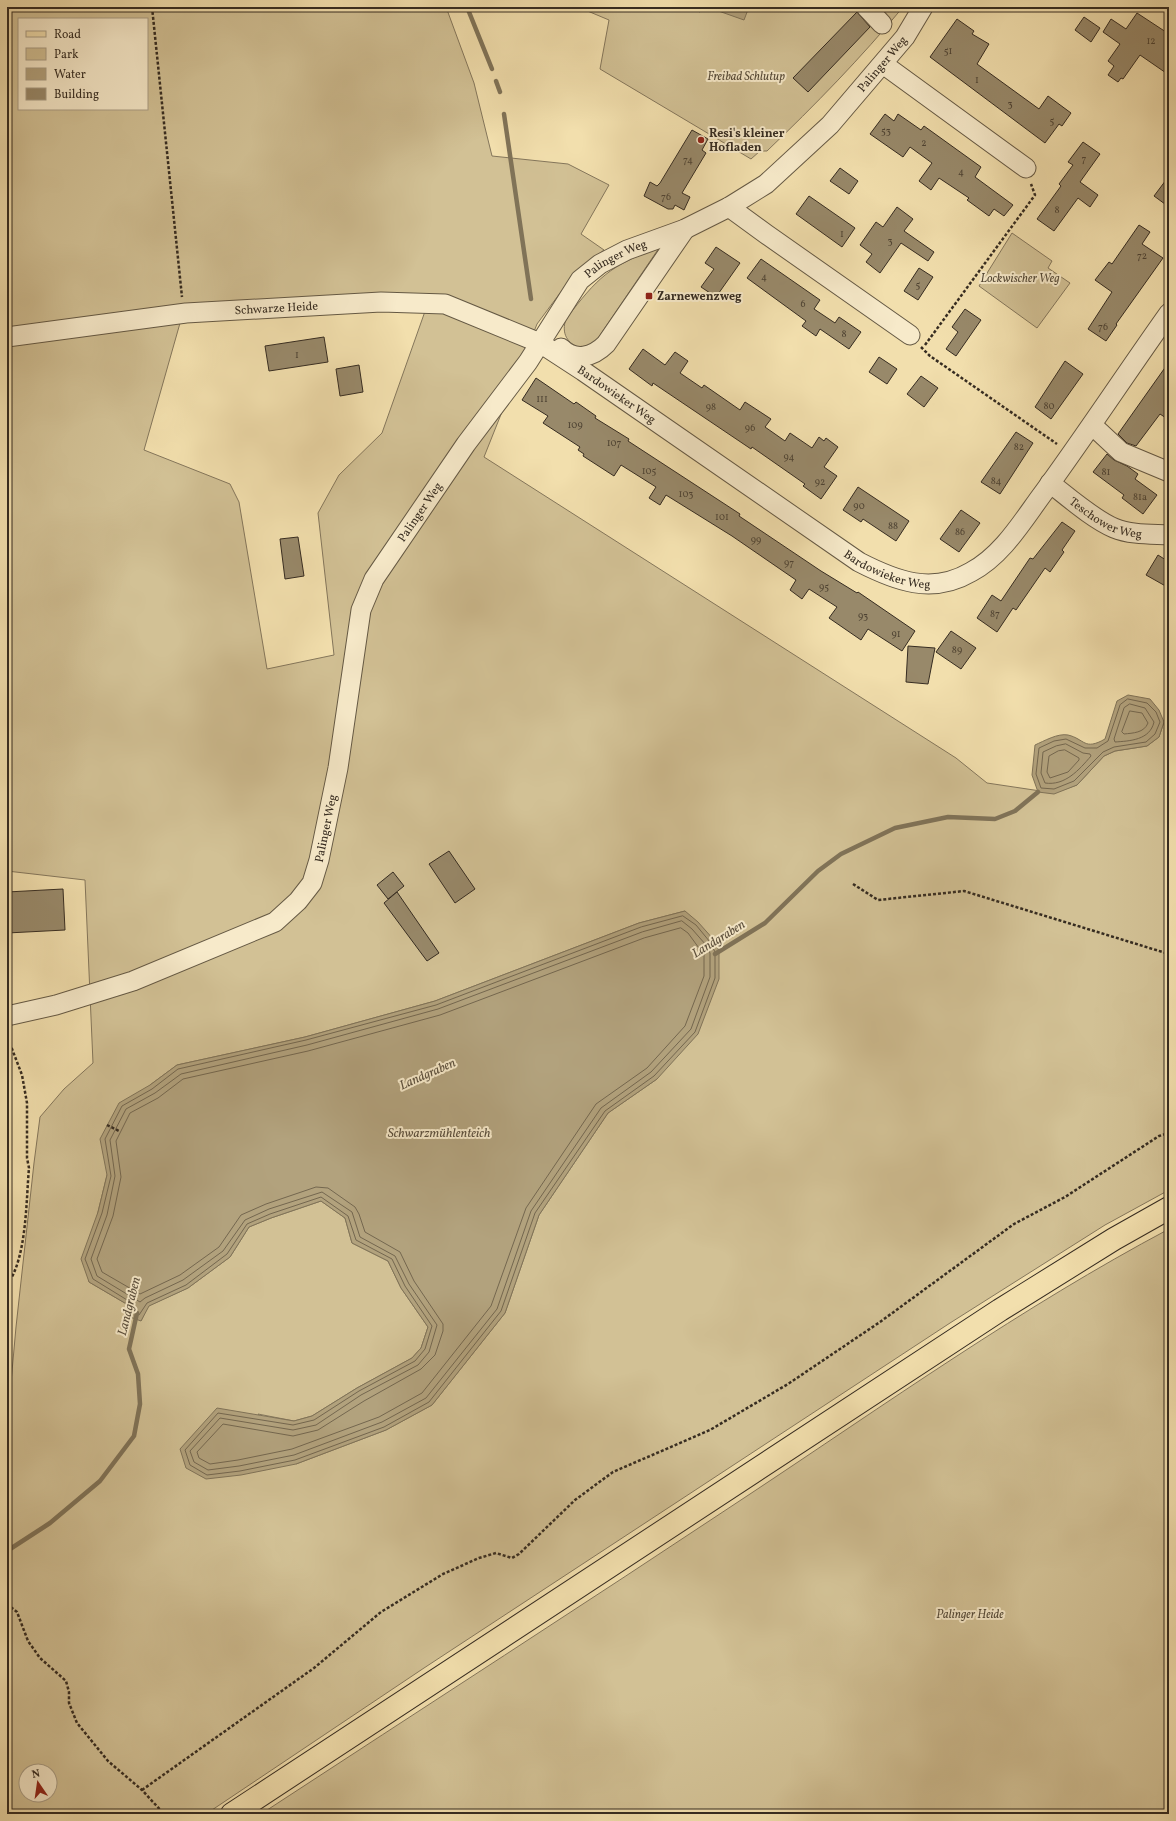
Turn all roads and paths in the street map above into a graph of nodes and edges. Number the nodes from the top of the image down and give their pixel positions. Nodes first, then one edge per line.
1 (152, 7) edge
2 (866, 7) edge
3 (923, 7) edge
4 (882, 24) dead end
5 (883, 64) junction
6 (1026, 168) joint
7 (730, 207) junction
8 (685, 229) junction
9 (186, 313) junction
10 (557, 313) junction
11 (1169, 313) edge
12 (7, 337) edge
13 (916, 342) junction
14 (540, 343) junction
15 (1092, 425) junction
16 (1071, 455) junction
17 (1169, 472) edge
18 (1050, 483) junction
19 (1167, 531) edge
20 (853, 884) dead end
21 (1169, 954) edge
22 (10, 1016) edge
23 (107, 1125) dead end
24 (119, 1131) dead end
25 (1169, 1132) edge
26 (1169, 1208) edge
27 (7, 1285) edge
28 (7, 1604) edge
29 (142, 1790) junction
30 (164, 1814) edge
31 (232, 1814) edge

1 - 9 path
2 - 4 street
3 - 5 street, Palinger Weg
5 - 6 street
5 - 7 street, Palinger Weg
6 - 13 path
7 - 8 street, Palinger Weg
7 - 13 street
8 - 10 street, Palinger Weg
8 - 10 street
9 - 12 street, Schwarze Heide
9 - 14 street, Schwarze Heide
10 - 14 street, Palinger Weg
11 - 15 street, Bardowieker Weg
13 - 16 path
14 - 18 street, Bardowieker Weg
14 - 22 street, Palinger Weg
15 - 16 street, Bardowieker Weg
15 - 17 street
16 - 18 street, Bardowieker Weg
18 - 19 street, Teschower Weg
20 - 21 path
22 - 27 path
23 - 24 path
25 - 29 path
26 - 31 main road
28 - 29 path
29 - 30 path

